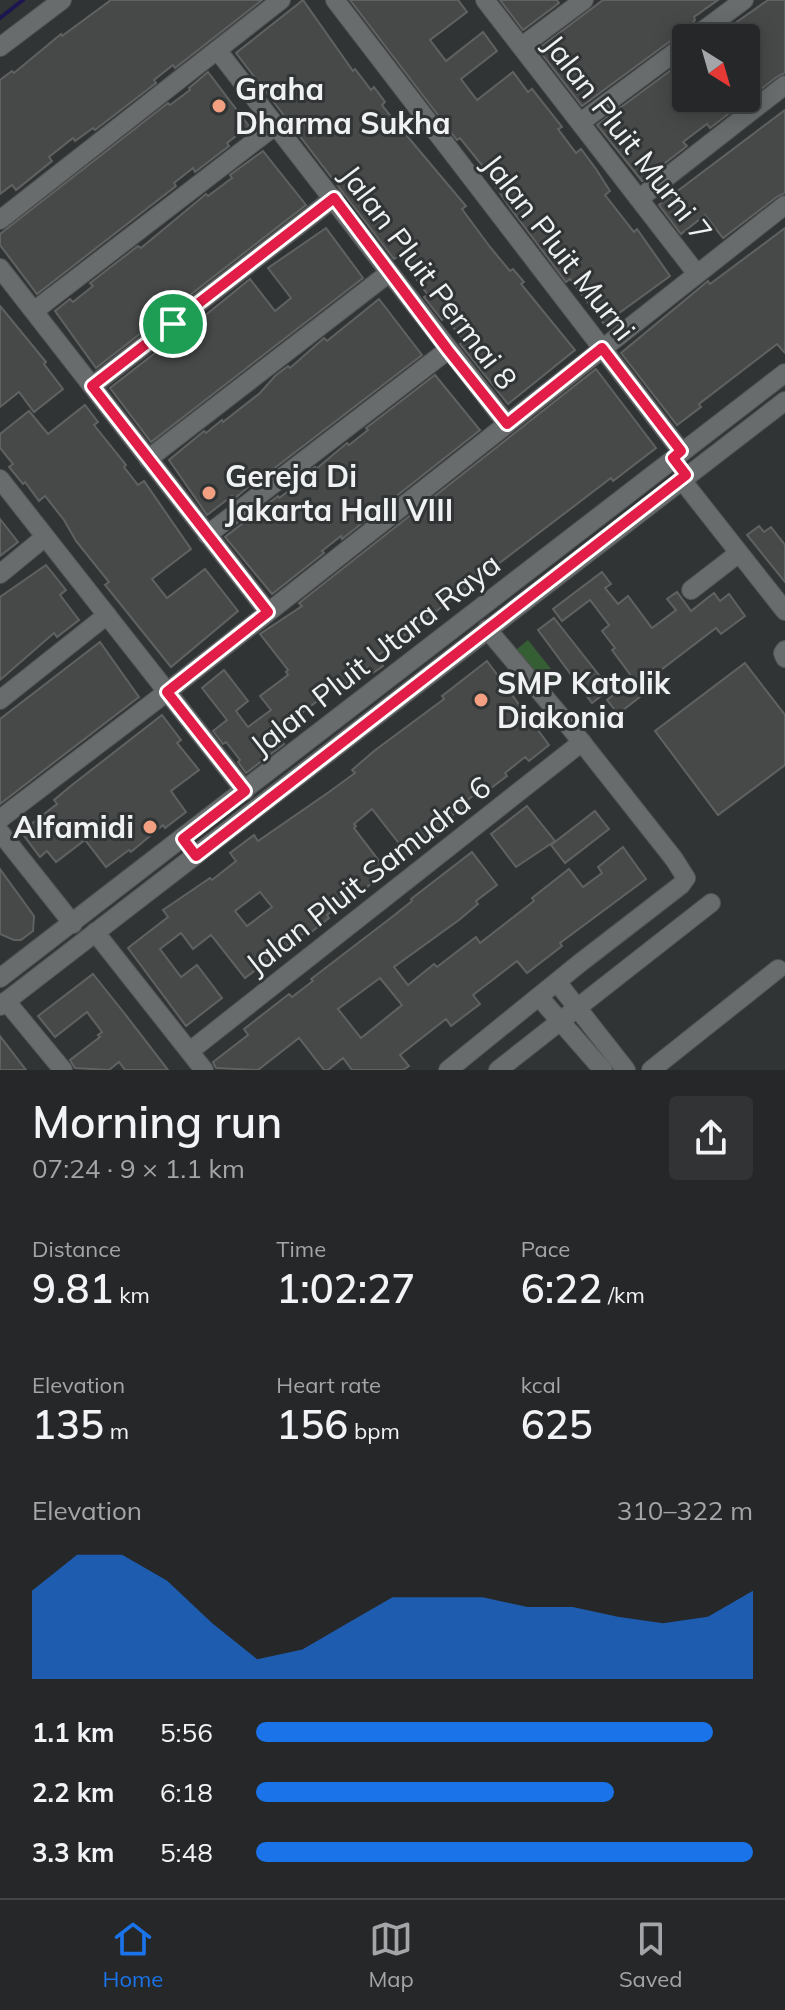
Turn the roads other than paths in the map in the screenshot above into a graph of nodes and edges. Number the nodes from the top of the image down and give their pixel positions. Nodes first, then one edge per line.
1 (48, 0) edge
2 (62, 0) edge
3 (281, 0) edge
4 (335, 0) edge
5 (485, 0) edge
6 (584, 0) edge
7 (744, 0) edge
8 (712, 24) edge
9 (0, 37) edge
10 (522, 46) junction
11 (0, 47) edge
12 (218, 51) junction
13 (672, 54) edge
14 (785, 85) edge
15 (581, 122) junction
16 (276, 125) junction
17 (334, 198) junction
18 (640, 198) junction
19 (785, 205) edge
20 (0, 220) edge
21 (0, 268) edge
22 (389, 273) junction
23 (697, 274) junction
24 (34, 311) junction
25 (602, 348) junction
26 (448, 350) junction
27 (785, 373) edge
28 (92, 386) junction
29 (785, 401) edge
30 (507, 424) junction
31 (677, 454) junction
32 (148, 459) junction
33 (684, 477) junction
34 (0, 479) edge
35 (207, 535) junction
36 (45, 537) junction
37 (739, 553) junction
38 (0, 574) edge
39 (691, 590) dead end
40 (785, 611) edge
41 (268, 612) junction
42 (107, 615) junction
43 (487, 629) junction
44 (785, 650) edge
45 (785, 658) edge
46 (167, 692) junction
47 (0, 700) edge
48 (582, 742) junction
49 (245, 791) junction
50 (0, 819) edge
51 (0, 832) edge
52 (183, 839) junction
53 (196, 856) junction
54 (711, 903) dead end
55 (73, 924) junction
56 (95, 932) junction
57 (778, 969) dead end
58 (0, 978) edge
59 (557, 982) junction
60 (539, 997) junction
61 (3, 1003) edge
62 (577, 1006) junction
63 (559, 1020) junction
64 (190, 1051) junction
65 (63, 1070) edge
66 (204, 1070) edge
67 (448, 1070) edge
68 (498, 1070) edge
69 (603, 1070) edge
70 (626, 1070) edge
71 (651, 1070) edge

1 - 9 street
2 - 11 street
3 - 12 street
4 - 25 street, Jalan Pluit Murni
5 - 10 street, Jalan Pluit Murni 7
6 - 10 street
7 - 8 street
10 - 15 street, Jalan Pluit Murni 7
12 - 16 street, Jalan Pluit Permai 8
12 - 20 street
13 - 15 street
14 - 18 street
15 - 18 street, Jalan Pluit Murni 7
16 - 17 street, Jalan Pluit Permai 8
16 - 24 street
17 - 22 street, Jalan Pluit Permai 8
17 - 28 street
18 - 23 street, Jalan Pluit Murni 7
19 - 23 street
21 - 24 street
22 - 26 street, Jalan Pluit Permai 8
22 - 32 street
23 - 25 street
24 - 28 street
25 - 30 street
25 - 31 street, Jalan Pluit Murni
26 - 30 street, Jalan Pluit Permai 8
26 - 35 street
27 - 31 street, Jalan Pluit Utara Raya
28 - 32 street
29 - 33 street, Jalan Pluit Utara Raya
30 - 41 street
31 - 33 street, Jalan Pluit Murni
31 - 49 street, Jalan Pluit Utara Raya
32 - 35 street
33 - 37 street, Jalan Pluit Murni
33 - 43 street, Jalan Pluit Utara Raya
34 - 36 street
35 - 41 street
36 - 38 street
36 - 42 street
37 - 39 street
37 - 40 street, Jalan Pluit Murni
41 - 46 street
42 - 46 street
42 - 47 street
43 - 48 street
43 - 53 street, Jalan Pluit Utara Raya
44 - 45 street
46 - 49 street
46 - 50 street
48 - 59 street
48 - 64 street, Jalan Pluit Samudra 6
49 - 52 street, Jalan Pluit Utara Raya
51 - 55 street
52 - 53 street
52 - 55 street, Jalan Pluit Utara Raya
53 - 56 street, Jalan Pluit Utara Raya
54 - 62 street
55 - 58 street, Jalan Pluit Utara Raya
56 - 61 street, Jalan Pluit Utara Raya
56 - 64 street
57 - 71 street
59 - 60 street
59 - 62 street
60 - 63 street
60 - 67 street
61 - 65 street
62 - 63 street
62 - 70 street
63 - 68 street
63 - 69 street
64 - 66 street

